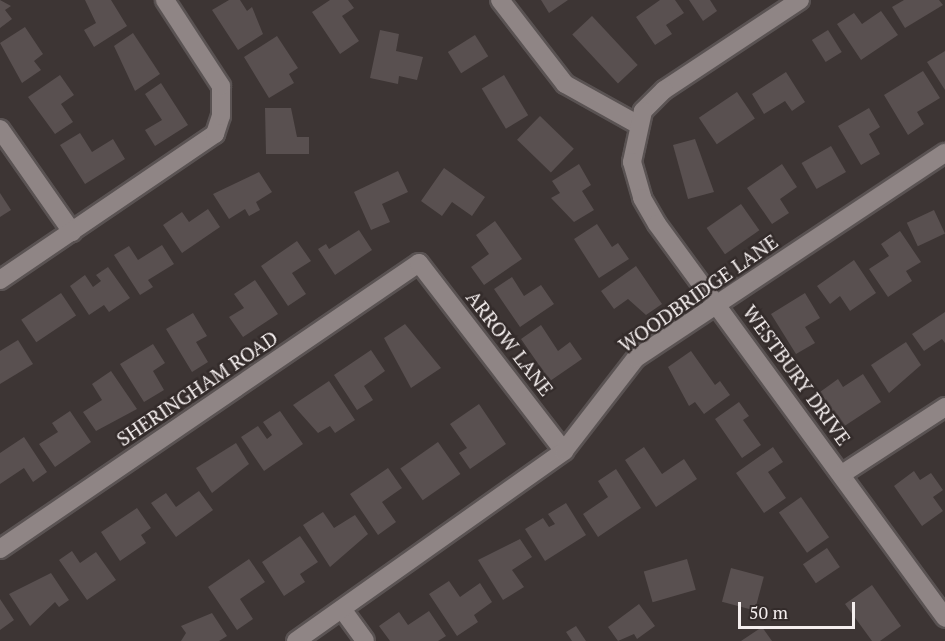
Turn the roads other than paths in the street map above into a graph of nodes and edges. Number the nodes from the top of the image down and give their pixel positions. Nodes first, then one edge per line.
1 (165, 0) edge
2 (500, 0) edge
3 (800, 0) edge
4 (637, 124) junction
5 (0, 129) edge
6 (945, 153) edge
7 (72, 232) junction
8 (419, 263) joint
9 (0, 280) edge
10 (717, 304) junction
11 (945, 407) edge
12 (564, 451) junction
13 (842, 474) junction
14 (0, 549) edge
15 (342, 609) junction
16 (945, 618) edge
17 (296, 641) edge
18 (365, 641) edge

1 - 7 street
2 - 4 street
3 - 4 street
4 - 10 street, WESTBURY DRIVE
5 - 7 street
6 - 10 street, WOODBRIDGE LANE
7 - 9 street
8 - 12 street, ARROW LANE
8 - 14 street, SHERINGHAM ROAD
10 - 12 street, WOODBRIDGE LANE
10 - 13 street, WESTBURY DRIVE
11 - 13 street
12 - 15 street, WOODBRIDGE LANE
13 - 16 street, WESTBURY DRIVE
15 - 17 street, WOODBRIDGE LANE
15 - 18 street

